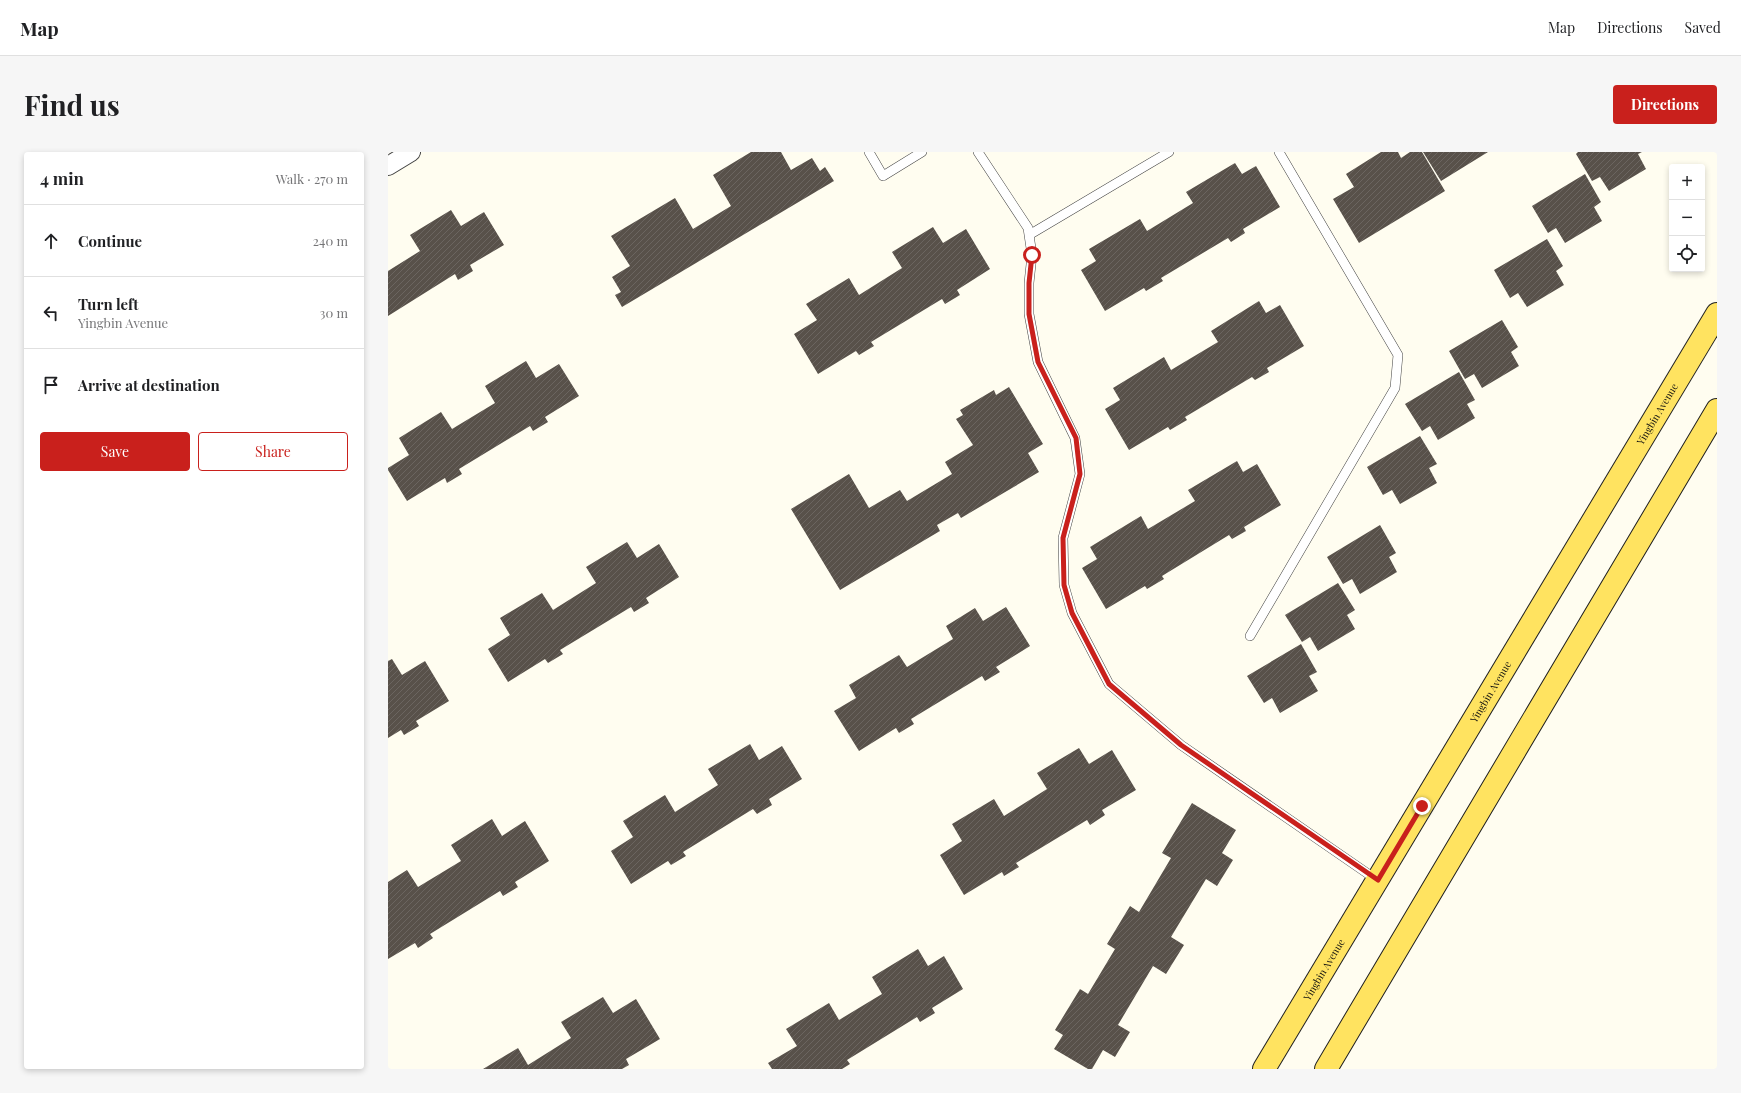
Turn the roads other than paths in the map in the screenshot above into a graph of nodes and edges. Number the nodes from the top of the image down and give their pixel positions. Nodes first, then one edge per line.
1 (411, 152) edge
2 (869, 152) edge
3 (922, 152) edge
4 (978, 152) edge
5 (1169, 152) edge
6 (1280, 152) edge
7 (388, 166) edge
8 (1029, 235) junction
9 (1717, 314) edge
10 (1717, 410) edge
11 (1250, 636) dead end
12 (1378, 880) junction
13 (1264, 1069) edge
14 (1326, 1069) edge

1 - 7 street
2 - 3 lane
4 - 8 lane
5 - 8 lane
6 - 11 lane
8 - 12 lane
9 - 12 main road, Yingbin Avenue
10 - 14 main road
12 - 13 main road, Yingbin Avenue

